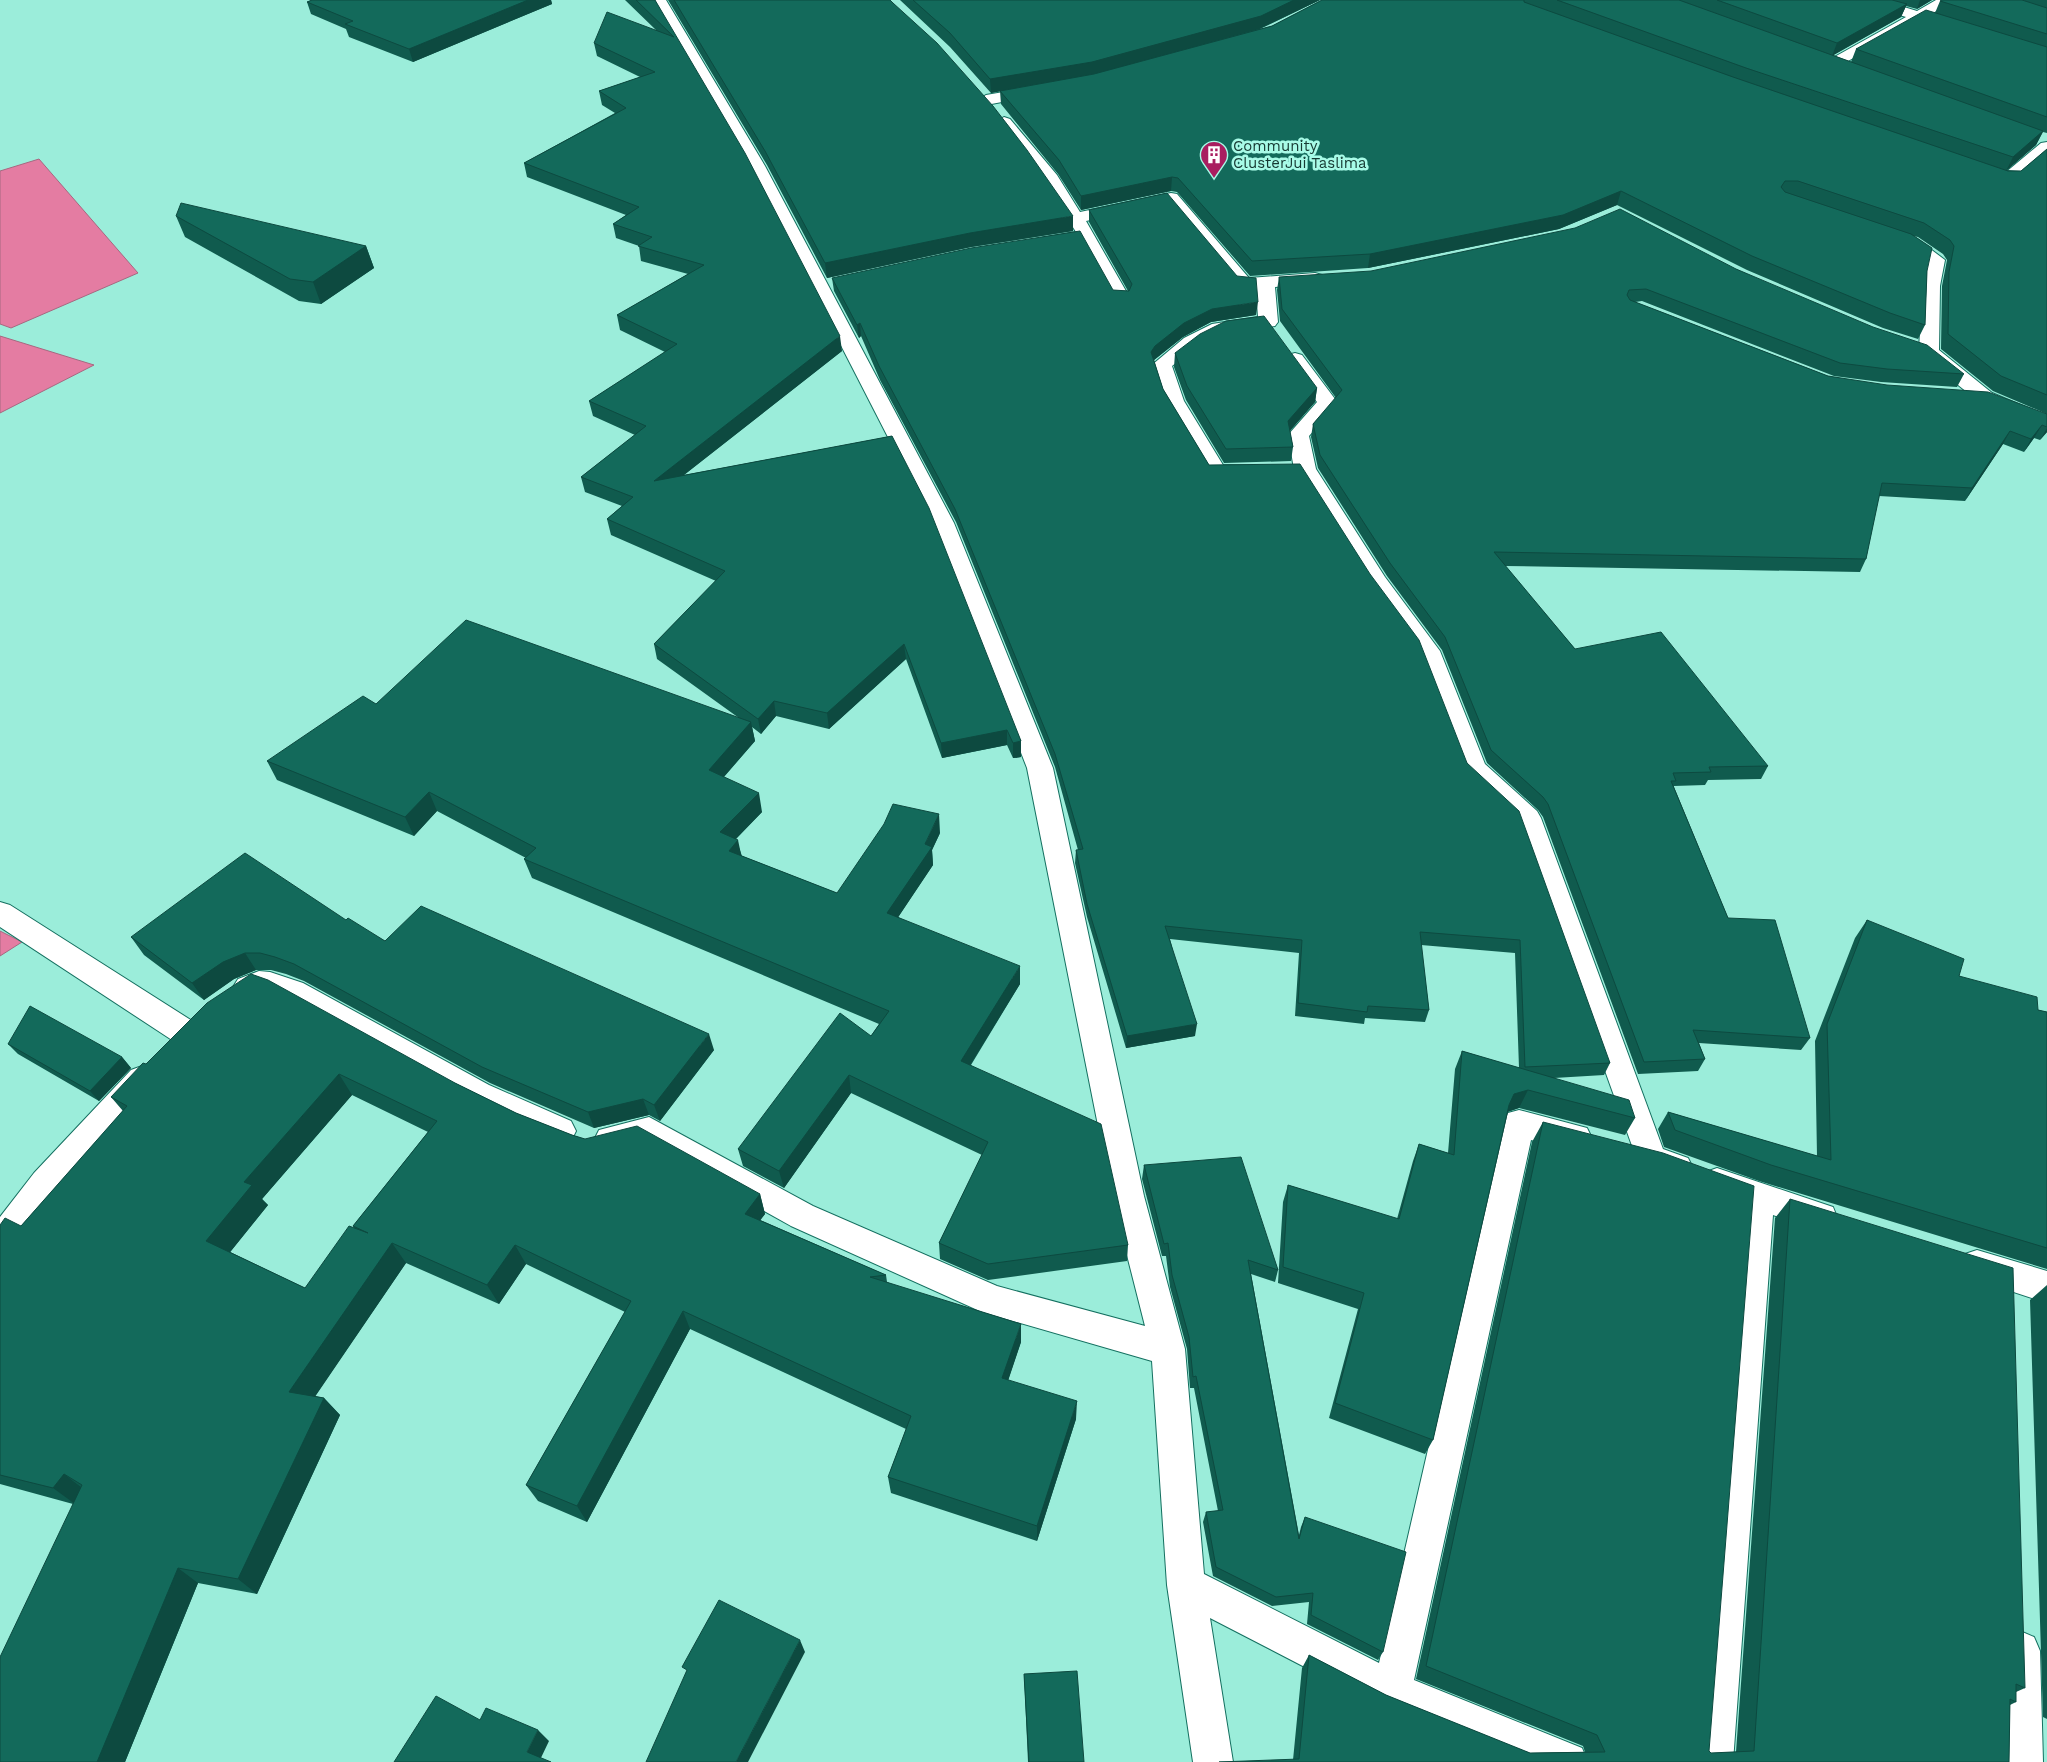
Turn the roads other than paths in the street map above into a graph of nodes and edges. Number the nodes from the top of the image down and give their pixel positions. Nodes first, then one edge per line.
1 (659, 0) edge
2 (1866, 0) edge
3 (1948, 0) edge
4 (1920, 17) junction
5 (1965, 31) edge
6 (1816, 56) edge
7 (1834, 63) junction
8 (1853, 70) edge
9 (974, 86) edge
10 (1054, 88) edge
11 (986, 100) junction
12 (2044, 142) edge
13 (1970, 166) edge
14 (1076, 218) junction
15 (1876, 231) edge
16 (1087, 236) junction
17 (1029, 245) edge
18 (1330, 278) edge
19 (1265, 283) junction
20 (1121, 298) edge
21 (1277, 335) junction
22 (1911, 346) edge
23 (1929, 352) junction
24 (1956, 395) edge
25 (1985, 397) junction
26 (2047, 423) edge
27 (1285, 470) junction
28 (0, 913) edge
29 (188, 1034) junction
30 (1651, 1158) junction
31 (1758, 1197) junction
32 (1842, 1223) edge
33 (0, 1243) edge
34 (1954, 1258) edge
35 (2010, 1275) junction
36 (2047, 1287) edge
37 (2012, 1315) edge
38 (1168, 1349) junction
39 (1186, 1585) junction
40 (2019, 1623) edge
41 (1392, 1691) junction
42 (1565, 1761) edge
43 (1212, 1762) edge
44 (1713, 1762) edge
45 (2023, 1762) edge

1 - 38 street
2 - 4 street
3 - 4 street
4 - 5 street
4 - 7 street
6 - 7 street
7 - 8 street
9 - 11 street
10 - 11 street
11 - 14 street
12 - 13 street
14 - 16 street
14 - 19 street
15 - 23 street
16 - 17 street
16 - 20 street
18 - 19 street
19 - 21 street
21 - 27 street
21 - 27 street
22 - 23 street
23 - 25 street
24 - 25 street
25 - 26 street
27 - 30 street
28 - 29 street
29 - 33 street
29 - 38 street
30 - 31 street
30 - 41 street
31 - 32 street
31 - 44 street
34 - 35 street
35 - 36 street
35 - 37 street
38 - 39 street
39 - 41 street
39 - 43 street
40 - 45 street
41 - 42 street

